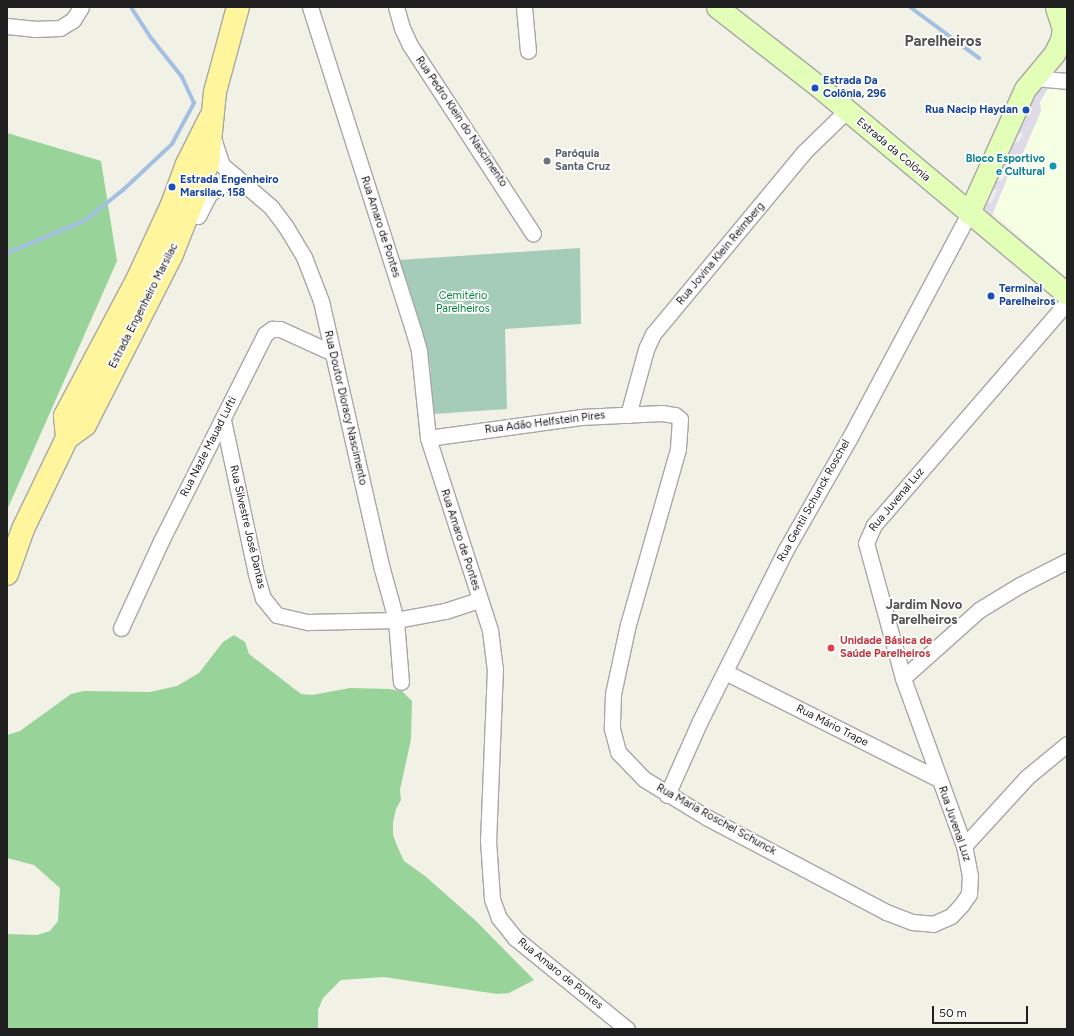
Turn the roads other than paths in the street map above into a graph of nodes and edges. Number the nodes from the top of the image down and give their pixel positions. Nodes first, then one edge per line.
1 (81, 7) edge
2 (238, 7) edge
3 (310, 7) edge
4 (396, 7) edge
5 (524, 7) edge
6 (717, 7) edge
7 (1056, 7) edge
8 (7, 26) edge
9 (528, 51) dead end
10 (1061, 51) edge
11 (1033, 78) junction
12 (1067, 81) edge
13 (846, 111) junction
14 (200, 168) junction
15 (236, 176) junction
16 (200, 198) junction
17 (969, 213) junction
18 (533, 234) dead end
19 (1065, 302) edge
20 (333, 353) junction
21 (662, 413) joint
22 (628, 415) junction
23 (223, 420) junction
24 (428, 438) junction
25 (64, 444) junction
26 (1067, 560) edge
27 (7, 574) edge
28 (479, 600) junction
29 (396, 620) junction
30 (121, 628) dead end
31 (725, 672) junction
32 (903, 678) junction
33 (401, 682) dead end
34 (1067, 744) edge
35 (939, 779) junction
36 (667, 794) junction
37 (964, 846) junction
38 (969, 894) joint
39 (627, 1029) edge

1 - 8 street
2 - 14 main road, Estrada Engenheiro Marsilac
3 - 24 street, Rua Amaro de Pontes
4 - 18 street, Rua Pedro Klein do Nascimento
5 - 9 street
6 - 13 main road, Estrada da Colônia
7 - 10 main road
10 - 11 main road
11 - 12 street
11 - 17 main road
13 - 17 main road, Estrada da Colônia
13 - 22 street, Rua Jovina Klein Reimberg
14 - 15 street, Rua Doutor Dioracy Nascimento
14 - 16 main road, Estrada Engenheiro Marsilac
14 - 16 main road
14 - 25 main road, Estrada Engenheiro Marsilac
15 - 16 street
15 - 20 street, Rua Doutor Dioracy Nascimento
16 - 25 main road, Estrada Engenheiro Marsilac
17 - 19 main road, Estrada da Colônia
17 - 31 street, Rua Gentil Schunck Roschel
19 - 32 street, Rua Juvenal Luz
20 - 23 street, Rua Nazle Mauad Lufti
20 - 29 street, Rua Doutor Dioracy Nascimento
21 - 22 street, Rua Adão Helfstein Pires
21 - 36 street, Rua Maria Roschel Schunck
22 - 24 street, Rua Adão Helfstein Pires
23 - 29 street, Rua Silvestre José Dantas
23 - 30 street, Rua Nazle Mauad Lufti
24 - 28 street, Rua Amaro de Pontes
25 - 27 main road, Estrada Engenheiro Marsilac
26 - 32 street
28 - 29 street, Rua Silvestre José Dantas
28 - 39 street, Rua Amaro de Pontes
29 - 33 street, Rua Doutor Dioracy Nascimento
31 - 35 street, Rua Mário Trape
31 - 36 street, Rua Gentil Schunck Roschel
32 - 35 street, Rua Juvenal Luz
34 - 37 street
35 - 37 street, Rua Juvenal Luz
36 - 38 street, Rua Maria Roschel Schunck
37 - 38 street, Rua Juvenal Luz

